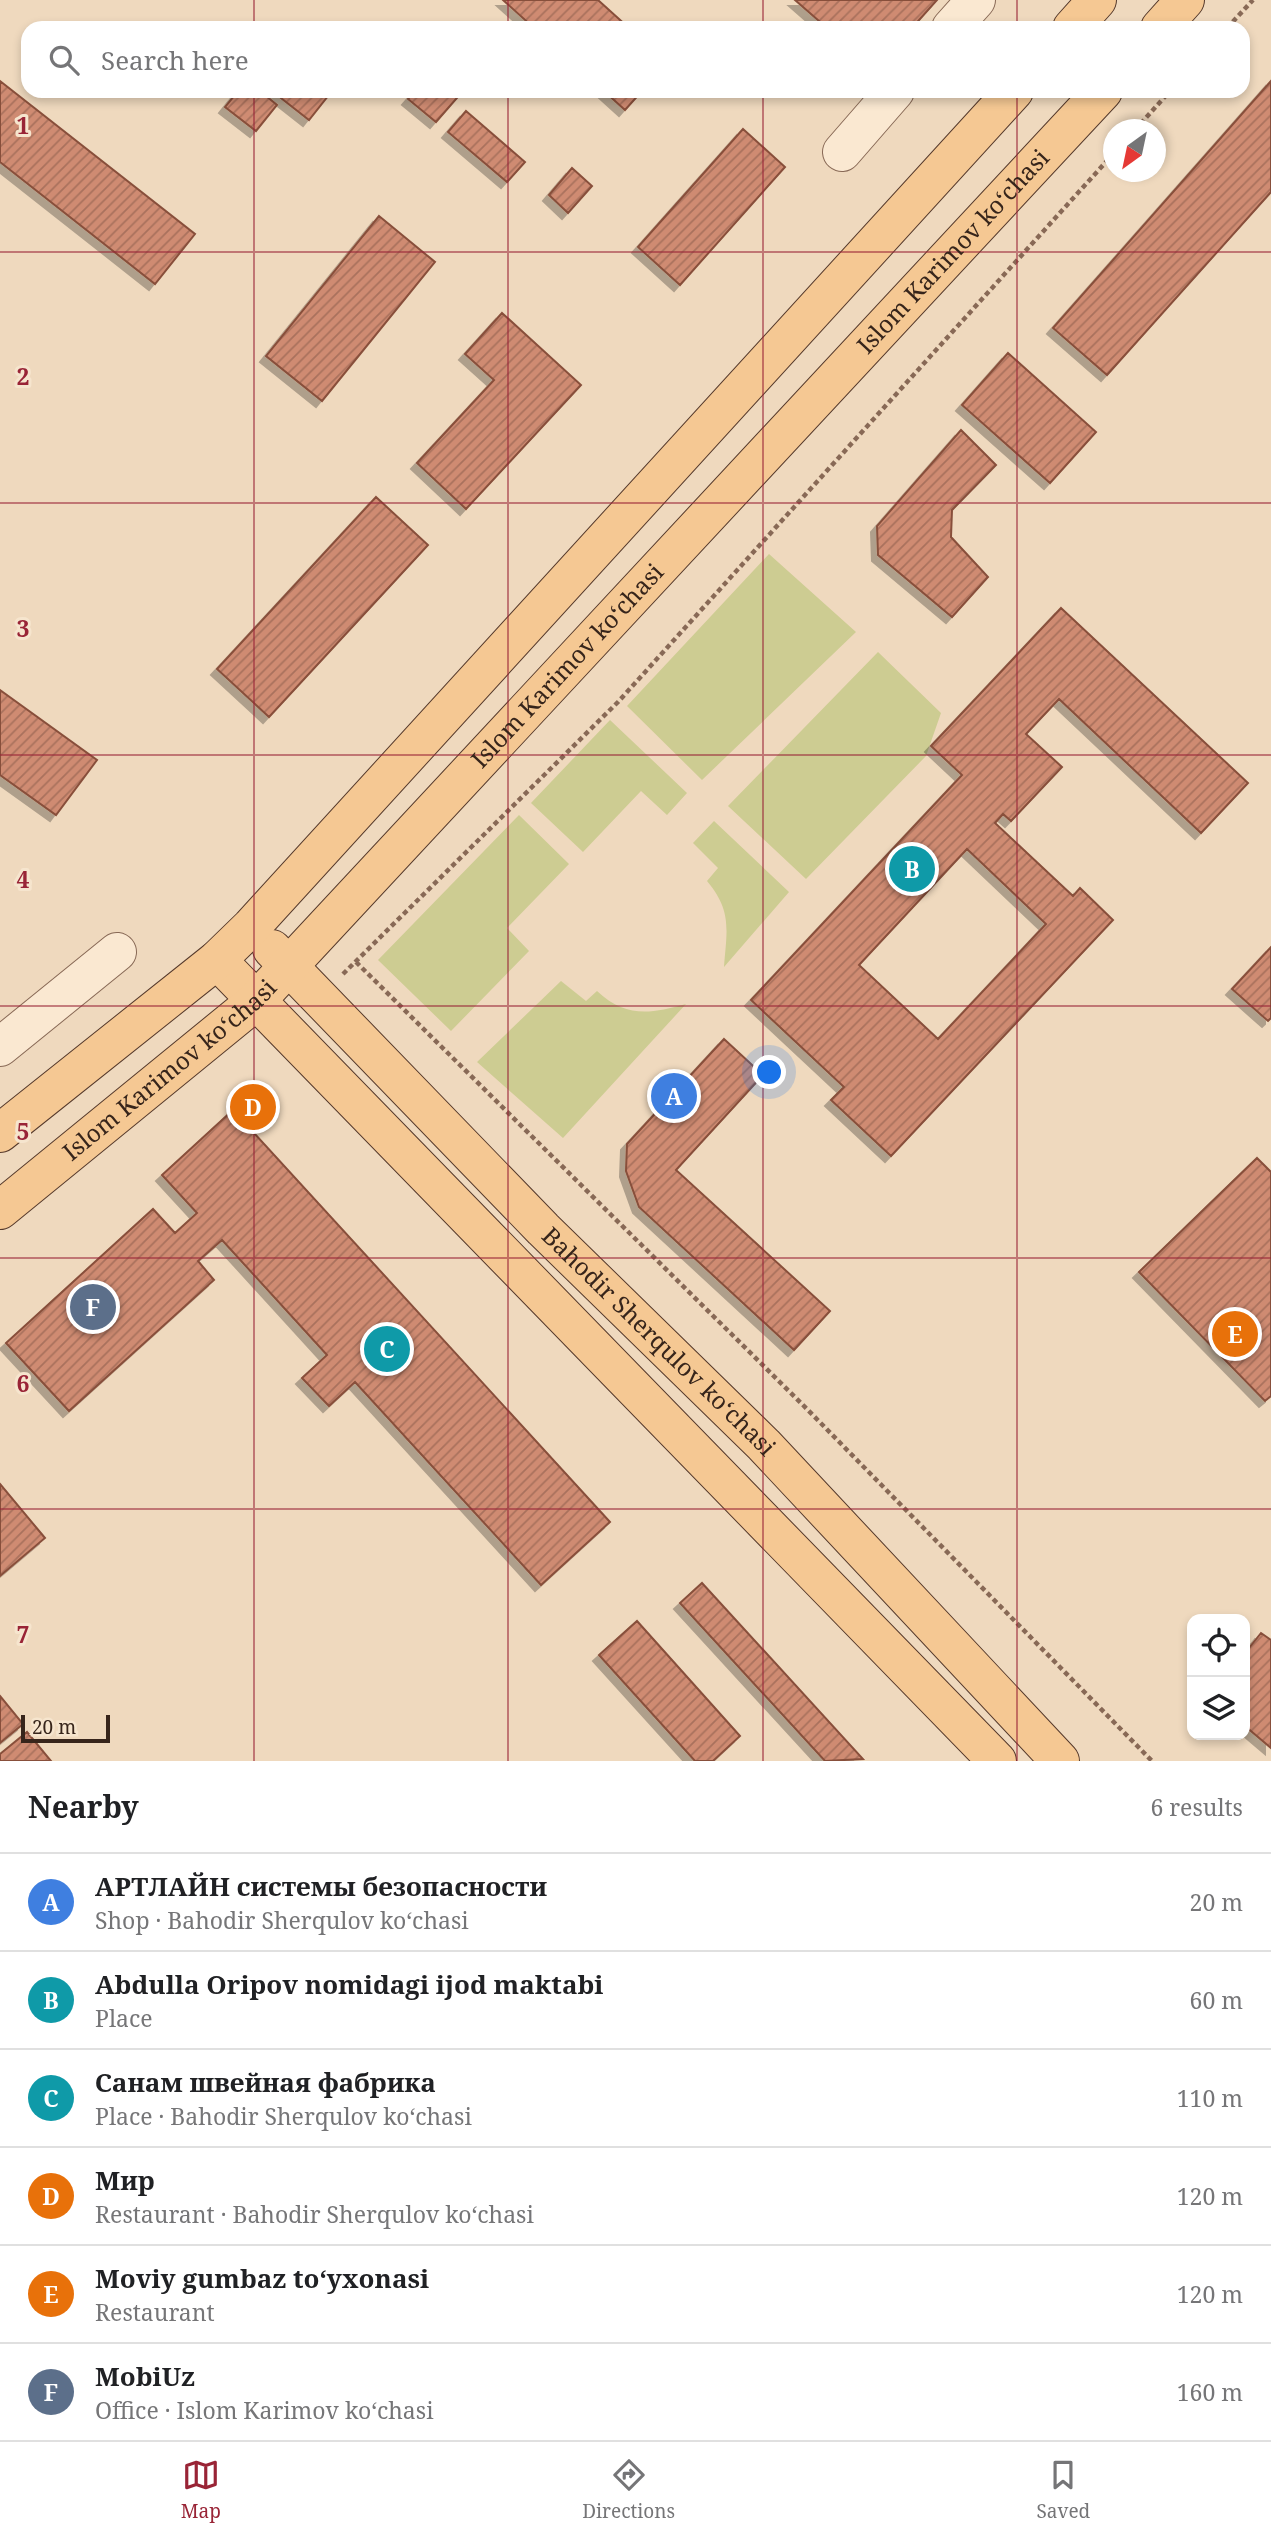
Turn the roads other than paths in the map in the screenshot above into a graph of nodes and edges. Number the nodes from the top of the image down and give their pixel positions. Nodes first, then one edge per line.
1 (975, 0) edge
2 (1097, 0) edge
3 (1185, 0) edge
4 (957, 21) edge
5 (1078, 21) edge
6 (1166, 21) edge
7 (889, 98) edge
8 (1008, 98) edge
9 (1096, 98) edge
10 (842, 152) dead end
11 (251, 927) junction
12 (117, 952) dead end
13 (217, 960) junction
14 (289, 967) junction
15 (256, 1001) junction
16 (0, 1047) edge
17 (0, 1133) edge
18 (0, 1209) edge
19 (997, 1761) edge
20 (1060, 1761) edge

1 - 4 lane
2 - 5 main road
3 - 6 main road
7 - 10 lane
8 - 11 main road
9 - 14 main road, Islom Karimov ko‘chasi
11 - 13 main road
11 - 14 main road, Bahodir Sherqulov ko‘chasi
12 - 16 lane
13 - 15 main road, Bahodir Sherqulov ko‘chasi
13 - 17 main road
14 - 15 main road, Islom Karimov ko‘chasi
14 - 20 main road, Bahodir Sherqulov ko‘chasi
15 - 18 main road, Islom Karimov ko‘chasi
15 - 19 main road, Bahodir Sherqulov ko‘chasi

